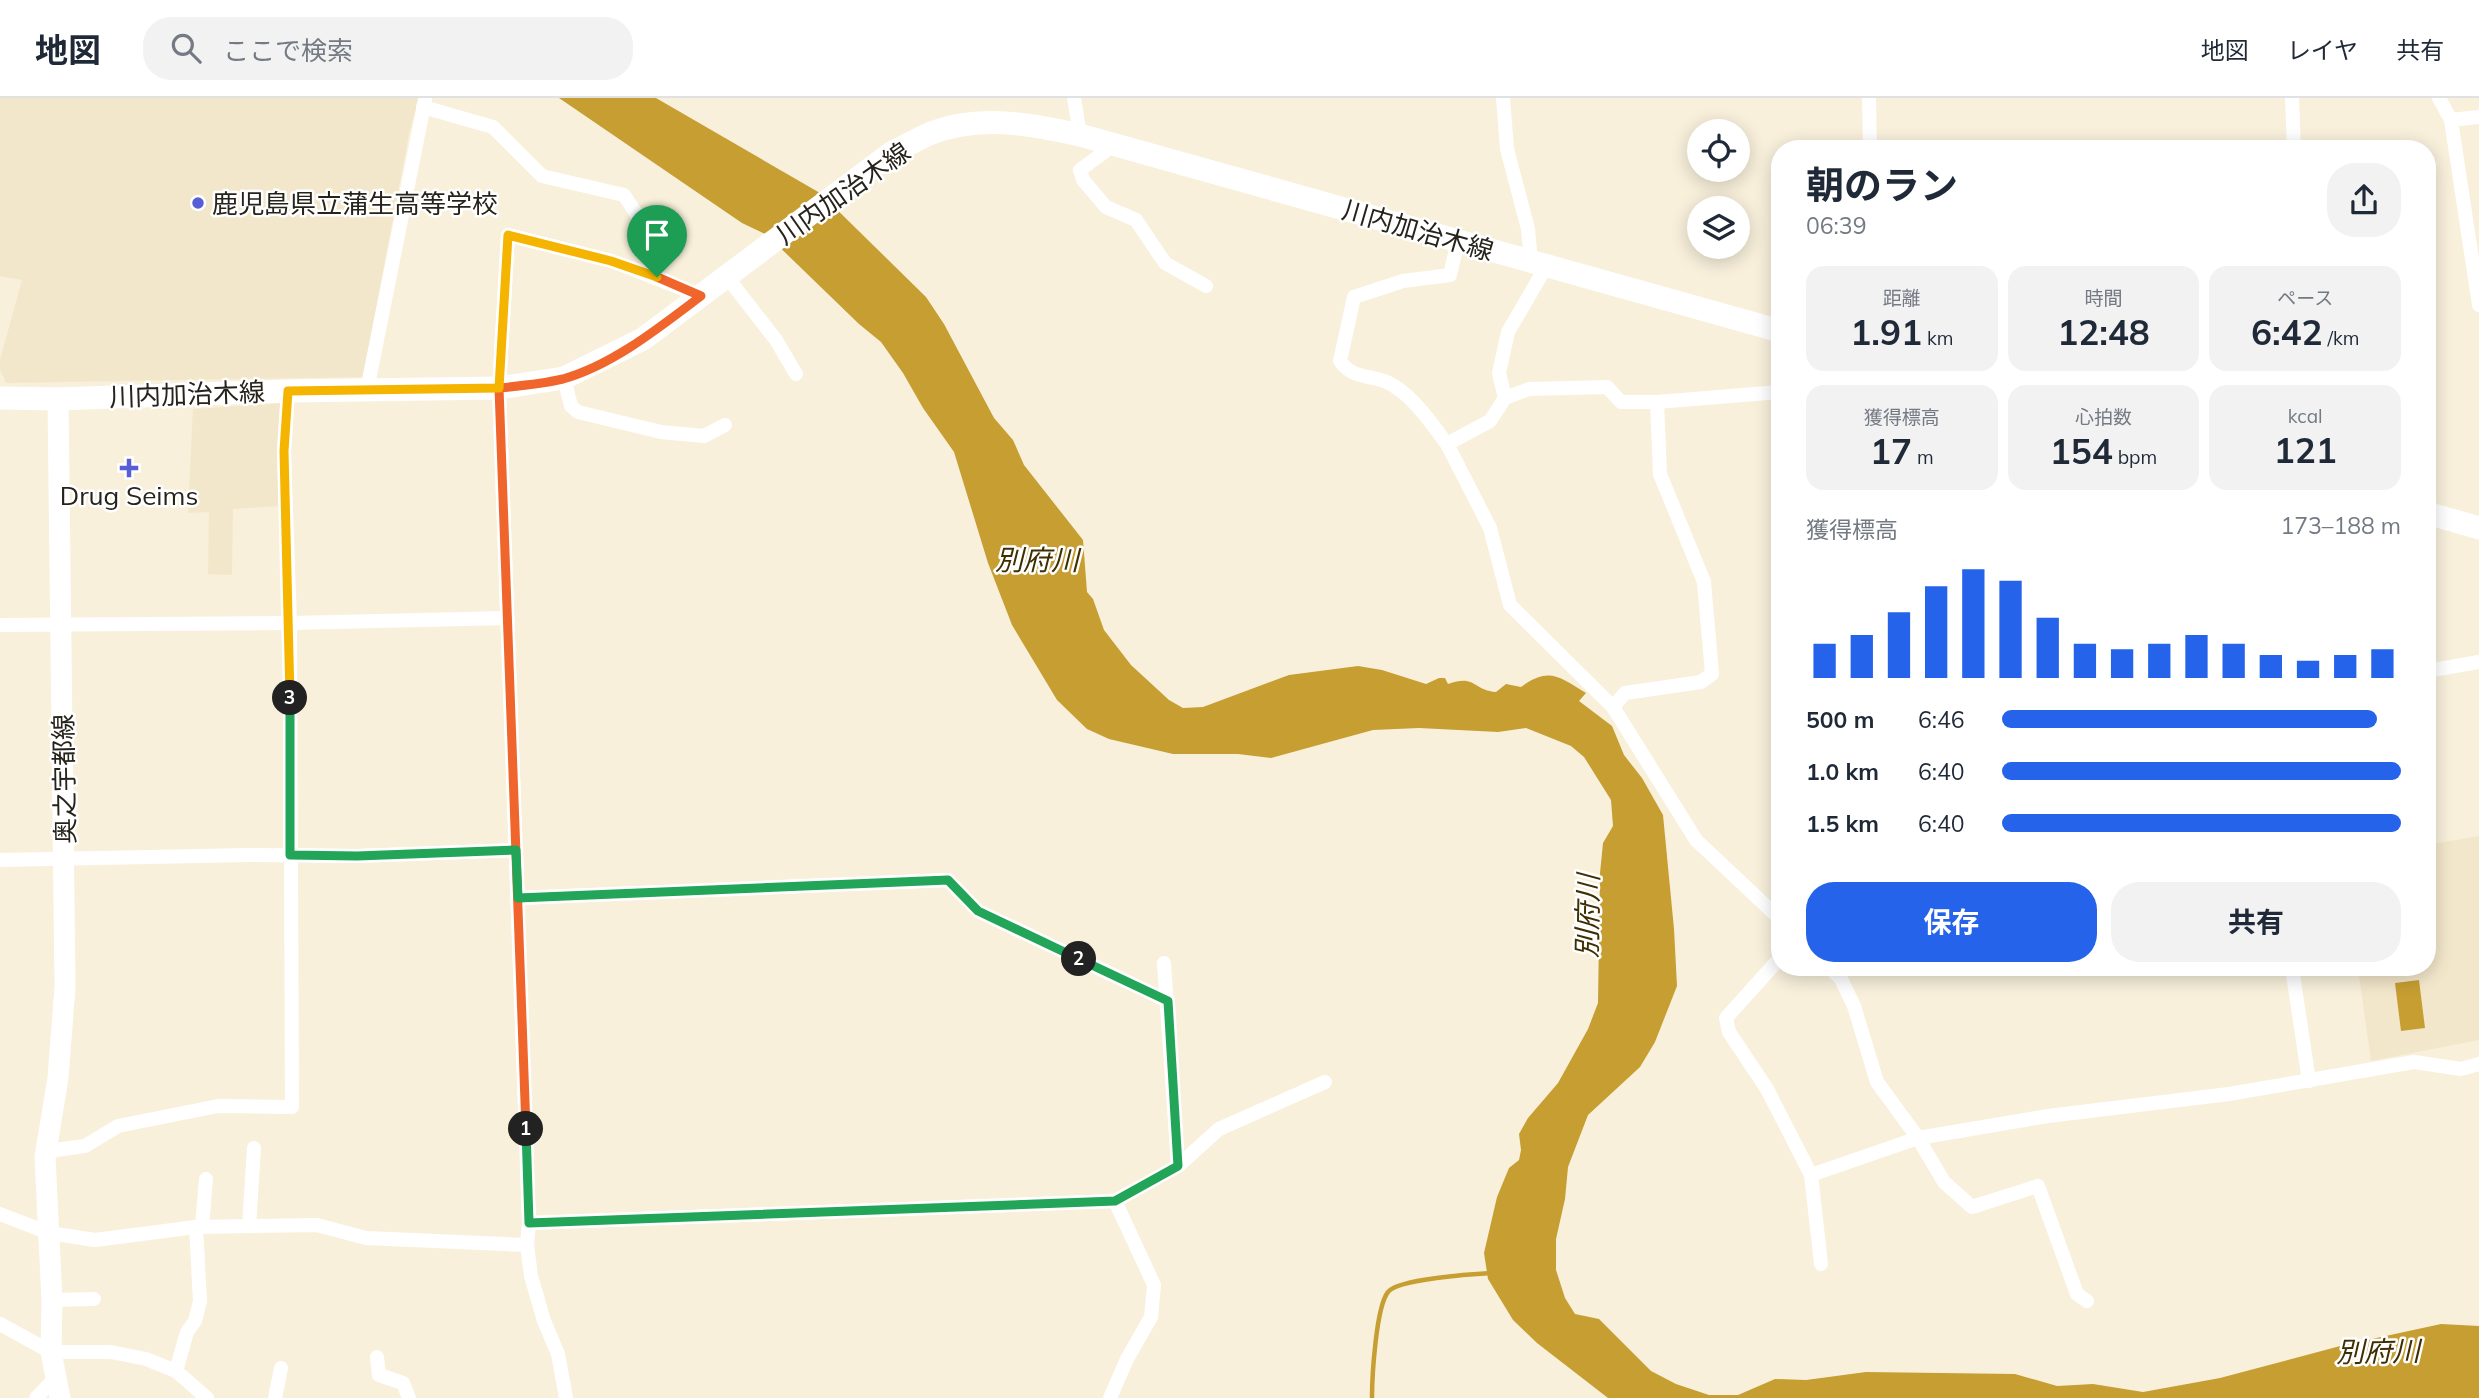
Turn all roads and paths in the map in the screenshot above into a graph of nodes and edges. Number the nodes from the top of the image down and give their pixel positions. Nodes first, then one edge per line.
1 (1074, 98) edge
2 (1503, 98) edge
3 (1869, 98) edge
4 (2292, 98) edge
5 (2439, 98) edge
6 (424, 102) edge
7 (2479, 117) edge
8 (2451, 120) junction
9 (1080, 135) junction
10 (1870, 140) edge
11 (2294, 140) edge
12 (1115, 144) junction
13 (1458, 241) junction
14 (1539, 263) junction
15 (657, 277) junction
16 (727, 277) junction
17 (1206, 286) dead end
18 (701, 296) junction
19 (2479, 305) edge
20 (1771, 328) edge
21 (796, 374) dead end
22 (564, 378) junction
23 (499, 388) junction
24 (367, 390) junction
25 (288, 391) junction
26 (1771, 393) edge
27 (0, 398) edge
28 (1505, 398) junction
29 (58, 399) junction
30 (1657, 402) junction
31 (725, 425) dead end
32 (1447, 444) junction
33 (2436, 516) edge
34 (2479, 528) edge
35 (508, 618) junction
36 (290, 624) junction
37 (0, 625) edge
38 (62, 625) junction
39 (2479, 662) edge
40 (2436, 669) edge
41 (1613, 707) junction
42 (516, 850) junction
43 (290, 855) junction
44 (0, 860) edge
45 (64, 860) junction
46 (518, 898) junction
47 (1771, 911) edge
48 (1164, 962) dead end
49 (1771, 968) edge
50 (1838, 976) edge
51 (2293, 976) edge
52 (1168, 1001) junction
53 (2479, 1064) edge
54 (2309, 1081) junction
55 (1325, 1082) dead end
56 (1918, 1138) junction
57 (254, 1148) dead end
58 (45, 1157) junction
59 (1178, 1166) junction
60 (1811, 1175) junction
61 (205, 1179) dead end
62 (1115, 1201) junction
63 (0, 1214) edge
64 (529, 1223) junction
65 (249, 1226) junction
66 (199, 1227) junction
67 (49, 1233) junction
68 (527, 1245) junction
69 (1821, 1264) dead end
70 (94, 1299) dead end
71 (52, 1300) junction
72 (2087, 1301) dead end
73 (0, 1324) edge
74 (51, 1352) junction
75 (377, 1357) dead end
76 (281, 1368) dead end
77 (176, 1371) junction
78 (57, 1376) junction
79 (36, 1398) edge
80 (60, 1398) edge
81 (207, 1398) edge
82 (275, 1398) edge
83 (409, 1398) edge
84 (566, 1398) edge
85 (1110, 1398) edge

1 - 9 street
2 - 14 street
3 - 10 street
4 - 11 street
5 - 8 street
6 - 15 street
6 - 24 street
7 - 8 street
8 - 19 street
9 - 12 main road, 川内加治木線
9 - 16 main road, 川内加治木線
12 - 13 main road, 川内加治木線
12 - 17 street
13 - 14 main road, 川内加治木線
13 - 32 street
14 - 20 main road, 川内加治木線
14 - 28 street
15 - 18 street
15 - 23 street
16 - 18 main road, 川内加治木線
16 - 21 street
18 - 22 main road, 川内加治木線
22 - 23 main road, 川内加治木線
22 - 31 street
23 - 24 main road, 川内加治木線
23 - 35 street
24 - 25 main road, 川内加治木線
25 - 29 main road, 川内加治木線
25 - 36 street
26 - 30 street
27 - 29 main road, 川内加治木線
28 - 30 street
28 - 32 street
29 - 38 street, 奥之宇都線
30 - 41 street
32 - 41 street
33 - 34 main road
35 - 36 street
35 - 42 street
36 - 38 street
36 - 43 street
37 - 38 street
38 - 45 street, 奥之宇都線
39 - 40 street
41 - 47 street
42 - 43 street
42 - 46 street
43 - 45 street
43 - 58 street
44 - 45 street
45 - 58 street, 奥之宇都線
46 - 52 street
46 - 64 street
48 - 52 street
49 - 60 street
50 - 56 street
51 - 54 street
52 - 59 street
53 - 54 street
54 - 56 street
55 - 59 street
56 - 60 street
56 - 72 street
57 - 65 street
58 - 67 street, 奥之宇都線
59 - 62 street
60 - 69 street
61 - 66 street
62 - 64 street
62 - 85 street
63 - 67 street
64 - 68 street
65 - 66 street
65 - 68 street
66 - 67 street
66 - 77 street
67 - 71 street
68 - 84 street
70 - 71 street
71 - 74 street
73 - 74 street
74 - 77 street
74 - 78 street
75 - 83 street
76 - 82 street
77 - 81 street
78 - 79 street
78 - 80 street

